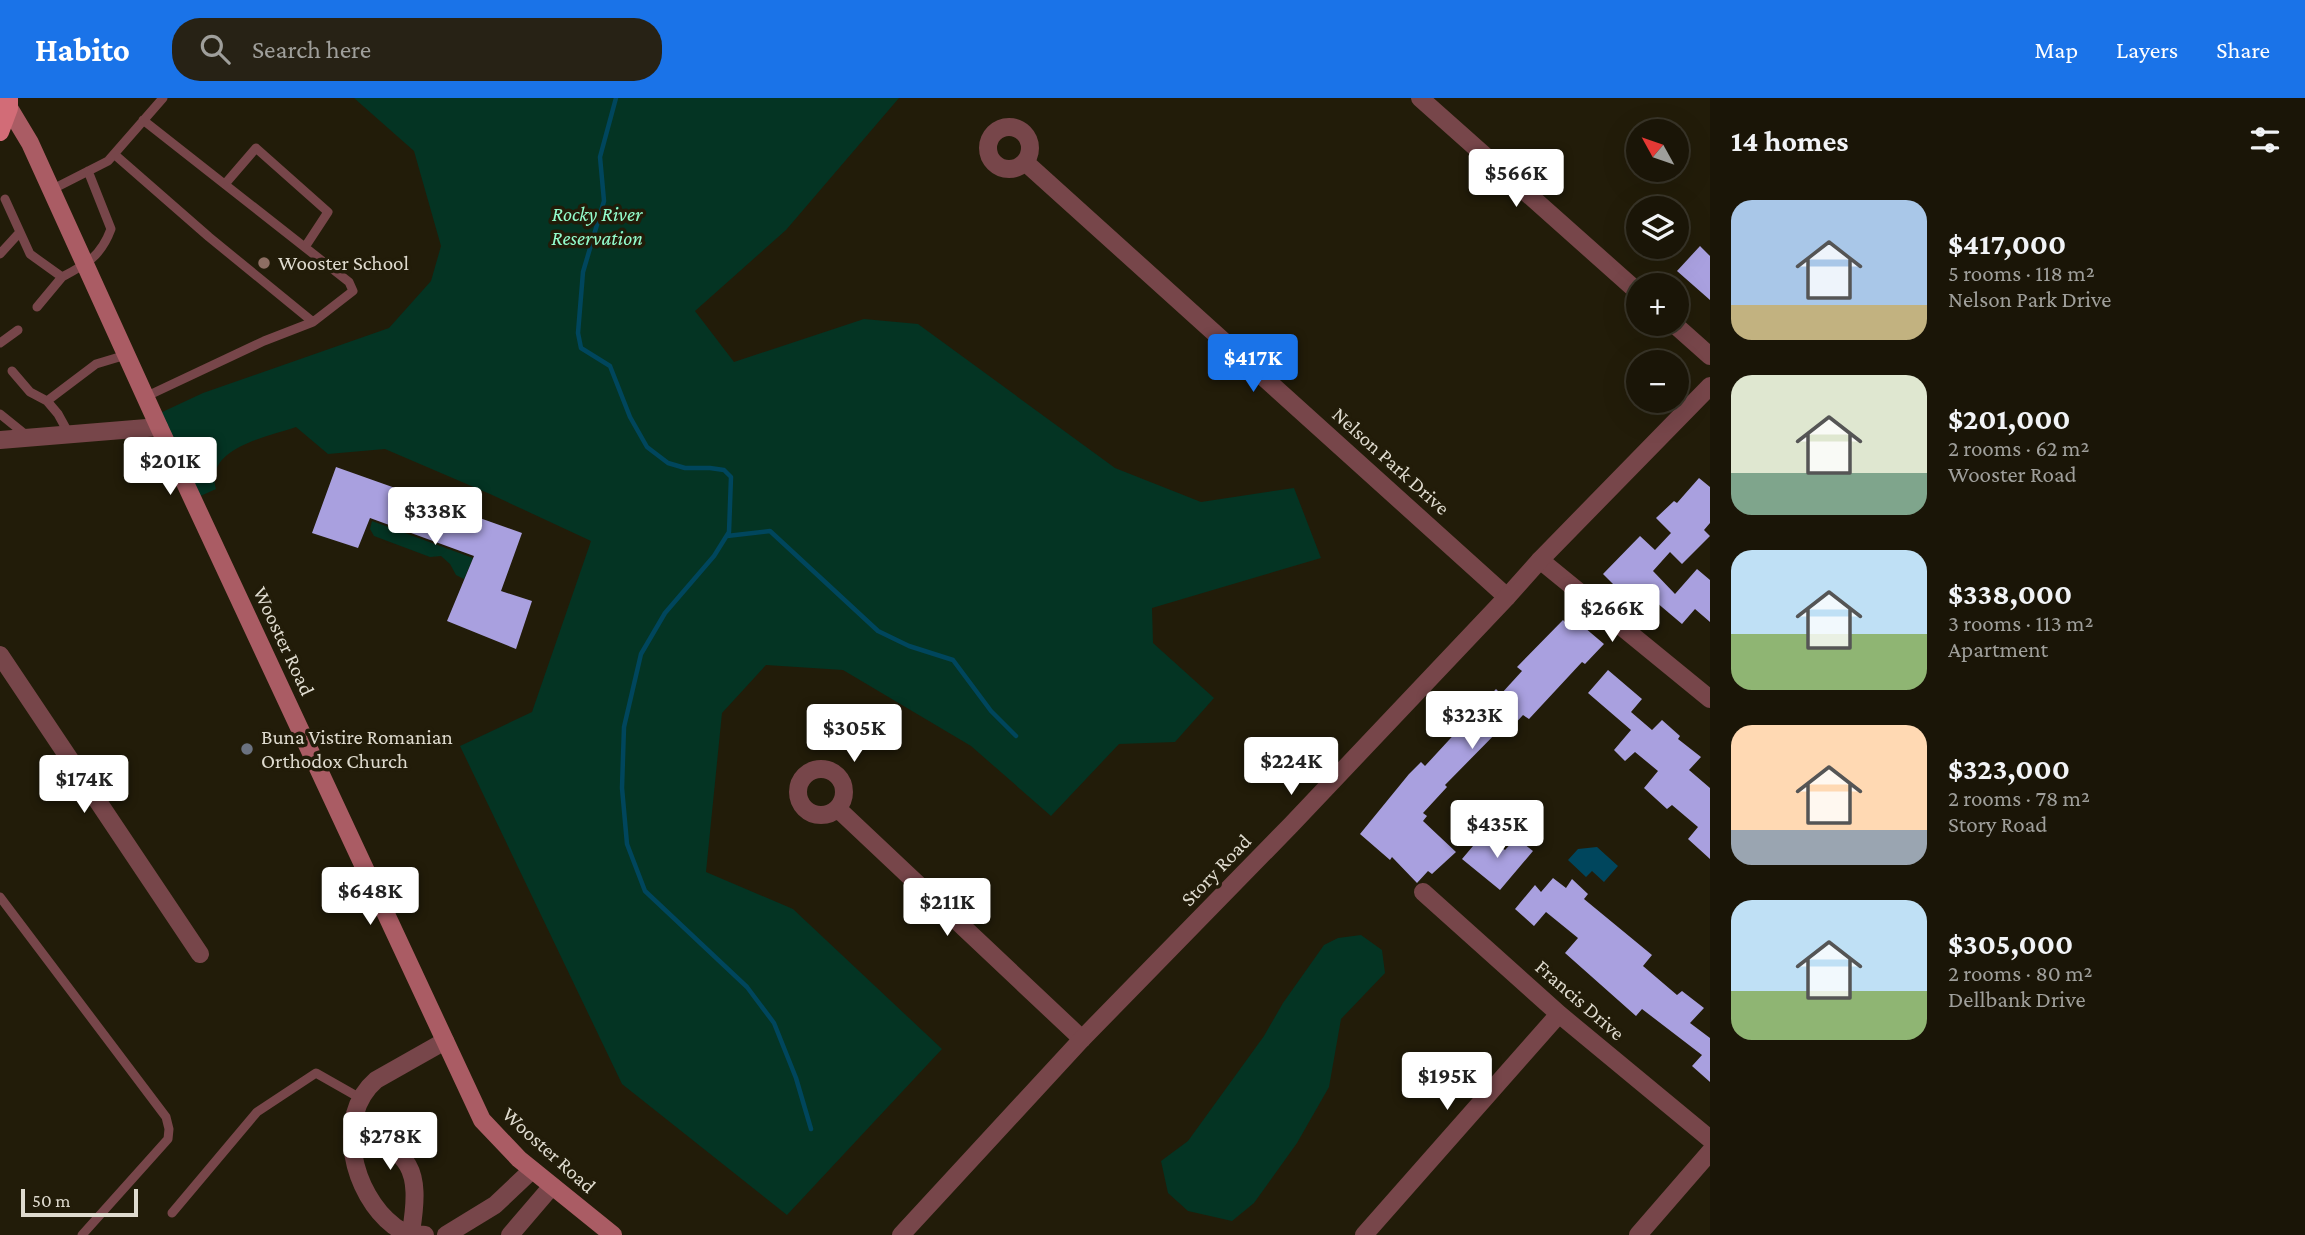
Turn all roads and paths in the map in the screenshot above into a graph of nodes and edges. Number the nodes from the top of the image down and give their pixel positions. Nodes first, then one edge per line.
1 (163, 98) edge
2 (1420, 98) edge
3 (9, 103) edge
4 (143, 120) junction
5 (0, 132) edge
6 (114, 154) junction
7 (1025, 162) dead end
8 (88, 171) junction
9 (225, 184) junction
10 (51, 190) junction
11 (5, 199) dead end
12 (20, 232) junction
13 (305, 247) junction
14 (0, 254) edge
15 (85, 265) junction
16 (62, 277) junction
17 (1626, 281) edge
18 (37, 307) dead end
19 (313, 322) junction
20 (18, 330) dead end
21 (1688, 336) edge
22 (0, 343) edge
23 (126, 355) junction
24 (1710, 356) edge
25 (12, 370) dead end
26 (1710, 386) edge
27 (145, 397) junction
28 (47, 401) junction
29 (0, 414) edge
30 (159, 427) junction
31 (69, 434) junction
32 (29, 438) junction
33 (0, 440) edge
34 (1540, 559) junction
35 (1507, 597) junction
36 (0, 655) edge
37 (1710, 699) edge
38 (838, 808) dead end
39 (1423, 892) dead end
40 (0, 897) edge
41 (200, 954) dead end
42 (1559, 1014) junction
43 (1082, 1039) junction
44 (445, 1041) junction
45 (360, 1098) junction
46 (353, 1121) junction
47 (1710, 1139) edge
48 (1710, 1152) edge
49 (532, 1170) junction
50 (552, 1186) junction
51 (172, 1213) dead end
52 (418, 1234) edge
53 (82, 1235) edge
54 (446, 1235) edge
55 (510, 1235) edge
56 (613, 1235) edge
57 (901, 1235) edge
58 (1363, 1235) edge
59 (1637, 1235) edge

1 - 4 lane
2 - 17 street
3 - 5 main road
3 - 10 main road, Wooster Road
4 - 6 lane
4 - 9 lane
6 - 8 lane
6 - 19 lane
7 - 35 street, Nelson Park Drive
8 - 10 lane
8 - 15 lane
9 - 13 lane
9 - 13 lane
10 - 15 main road, Wooster Road
11 - 12 lane
12 - 14 lane
12 - 16 lane
13 - 19 lane
15 - 16 lane
15 - 23 main road, Wooster Road
16 - 18 lane
19 - 27 lane
20 - 22 lane
21 - 24 street
23 - 27 main road, Wooster Road
23 - 28 lane
25 - 28 lane
26 - 34 street, Story Road
27 - 30 main road, Wooster Road
28 - 31 lane
29 - 32 lane
30 - 31 street
30 - 44 main road, Wooster Road
31 - 32 street
32 - 33 street
34 - 35 street, Story Road
34 - 37 street
35 - 43 street, Story Road
36 - 41 street
38 - 43 street
39 - 42 street, Francis Drive
40 - 53 lane
42 - 47 street, Francis Drive
42 - 58 street
43 - 57 street, Story Road
44 - 45 street
44 - 49 main road, Wooster Road
45 - 46 street
45 - 51 lane
46 - 52 street
46 - 52 street
48 - 59 street
49 - 50 main road, Wooster Road
49 - 54 street
50 - 55 street
50 - 56 main road, Wooster Road

